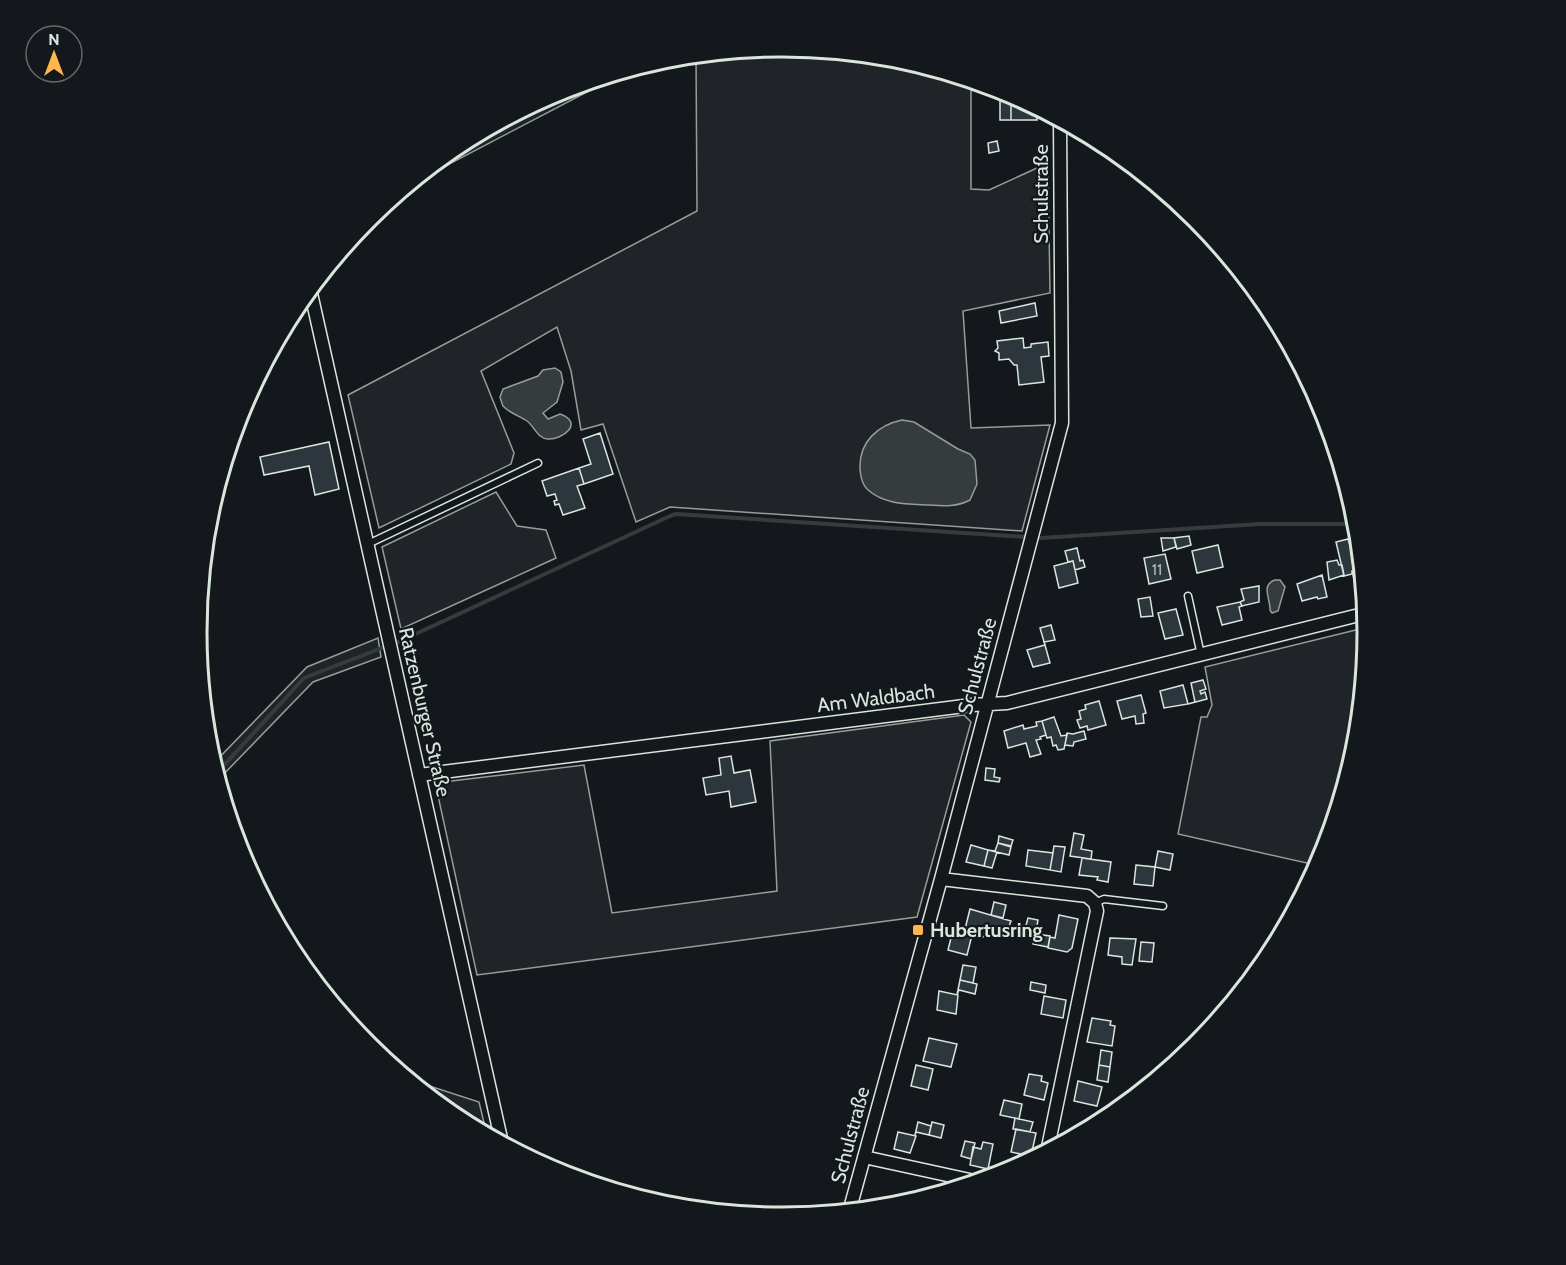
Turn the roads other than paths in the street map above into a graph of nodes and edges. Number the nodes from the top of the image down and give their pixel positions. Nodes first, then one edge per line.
1 (1060, 128) edge
2 (313, 301) edge
3 (538, 463) dead end
4 (367, 544) junction
5 (1188, 596) dead end
6 (1358, 615) edge
7 (1202, 655) junction
8 (986, 705) junction
9 (418, 776) junction
10 (941, 879) junction
11 (1095, 903) junction
12 (1163, 906) dead end
13 (500, 1134) edge
14 (1049, 1143) edge
15 (864, 1157) junction
16 (963, 1179) edge
17 (851, 1204) edge

1 - 8 street, Schulstraße
2 - 4 street, Ratzenburger Straße
3 - 4 lane
4 - 9 street, Ratzenburger Straße
5 - 7 lane
6 - 7 street, Am Waldbach
7 - 8 street, Am Waldbach
8 - 9 street, Am Waldbach
8 - 10 street, Schulstraße
9 - 13 street, Ratzenburger Straße
10 - 11 street
10 - 15 street, Schulstraße
11 - 12 lane
11 - 14 street
15 - 16 street
15 - 17 street, Schulstraße

